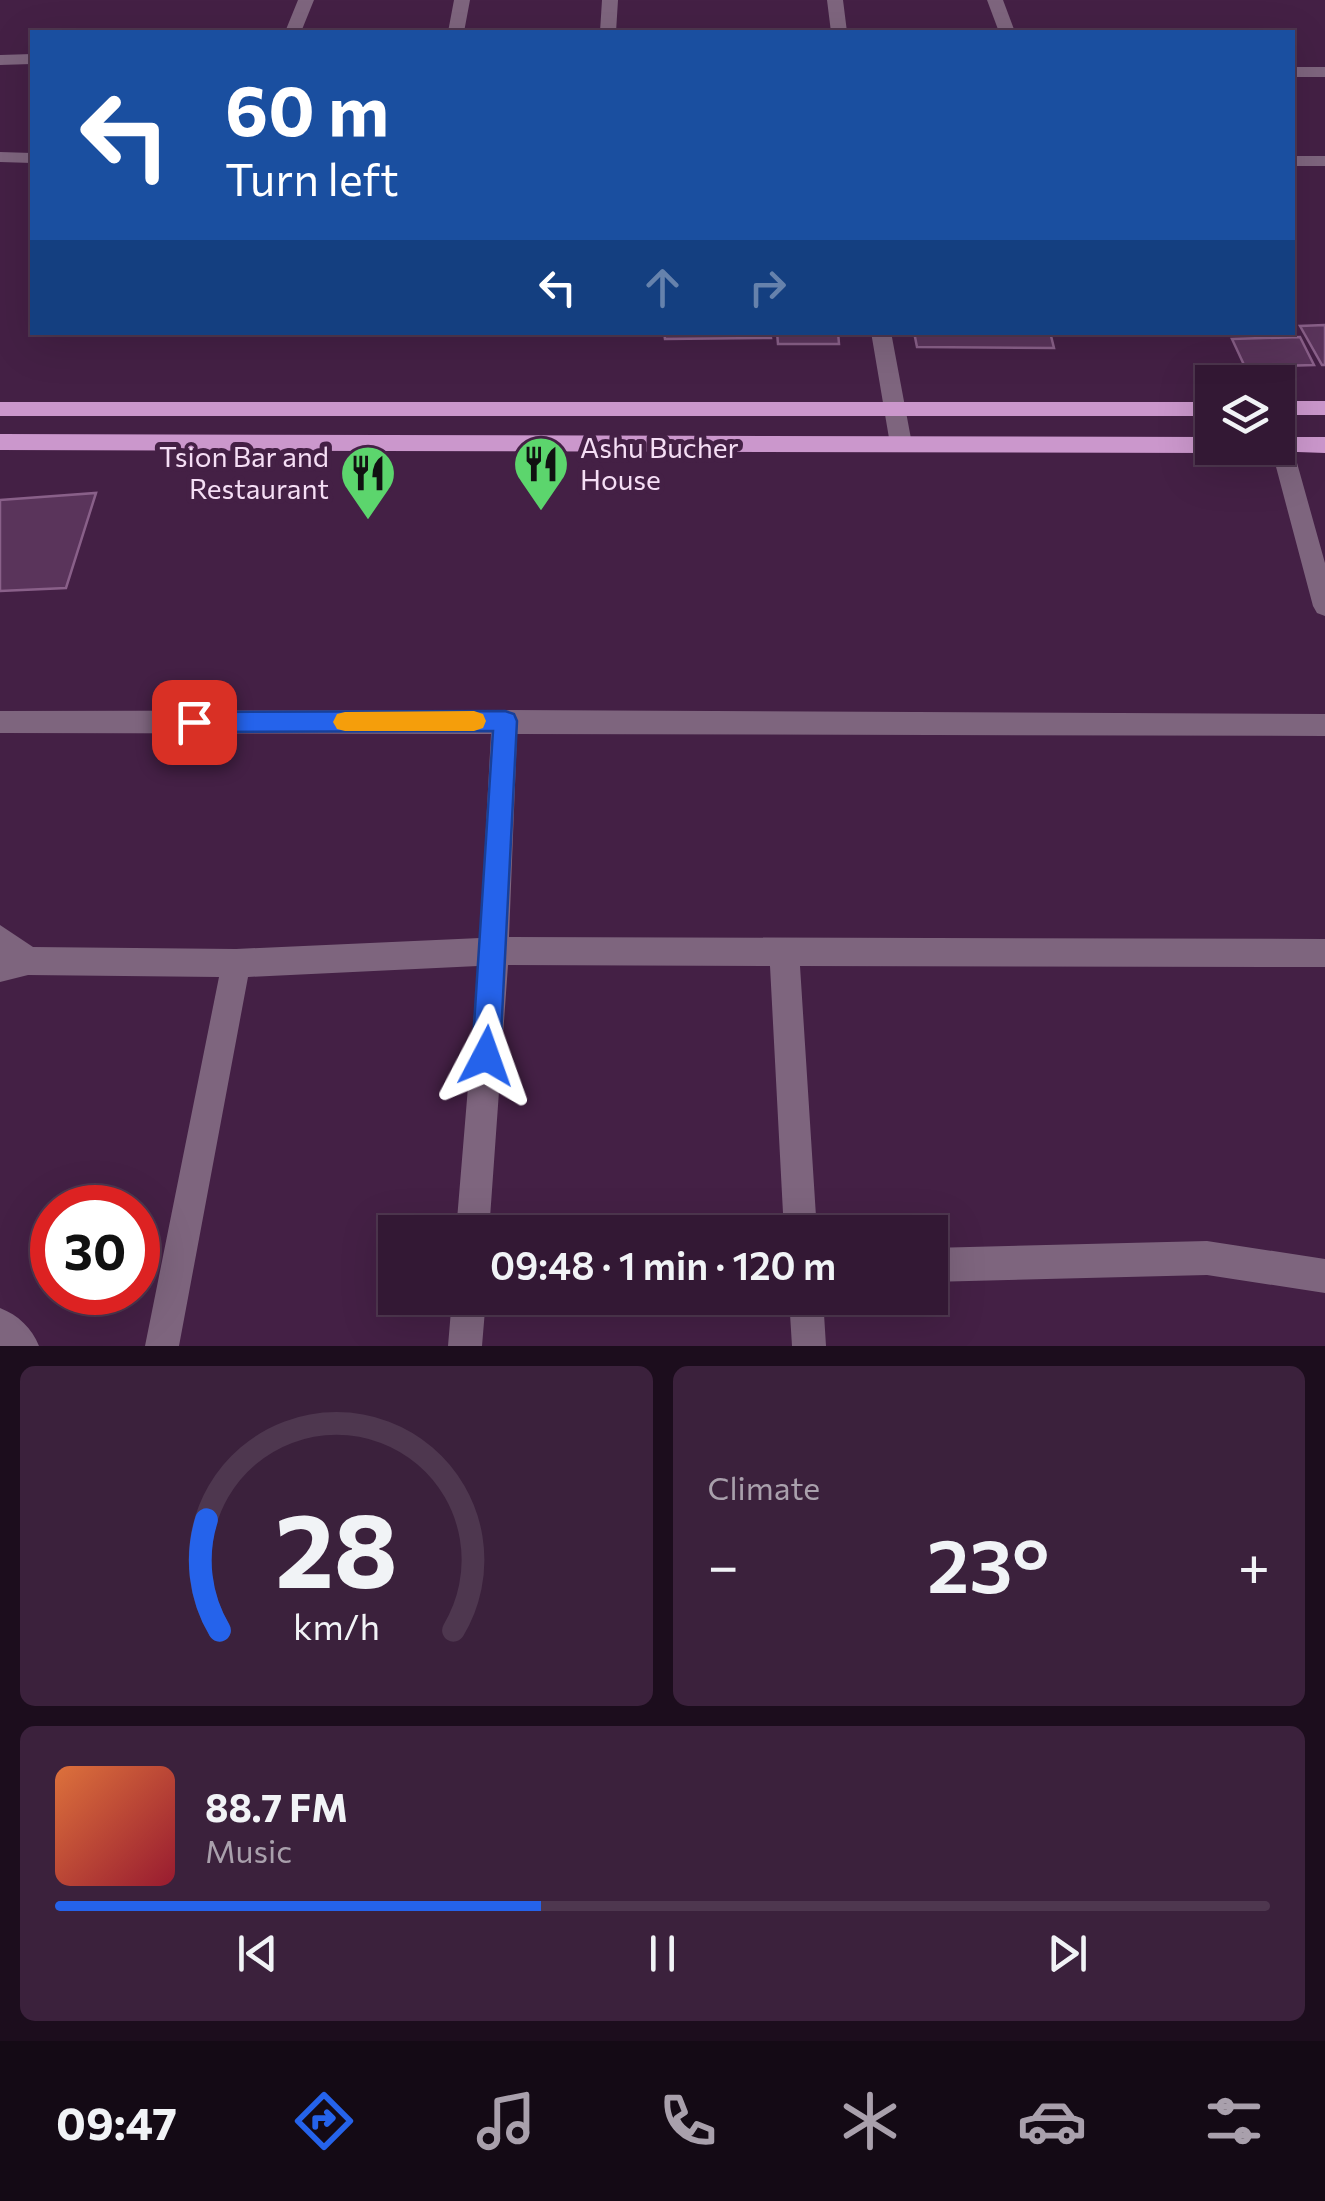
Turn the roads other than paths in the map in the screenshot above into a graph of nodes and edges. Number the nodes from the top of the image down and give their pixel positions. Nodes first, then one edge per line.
1 (306, 0) edge
2 (462, 0) edge
3 (610, 0) edge
4 (835, 0) edge
5 (995, 0) edge
6 (294, 30) edge
7 (456, 30) edge
8 (608, 30) edge
9 (839, 30) edge
10 (1006, 30) edge
11 (0, 60) edge
12 (30, 60) edge
13 (1295, 72) edge
14 (1325, 72) edge
15 (0, 157) edge
16 (30, 158) edge
17 (1295, 160) edge
18 (1325, 161) edge
19 (881, 335) edge
20 (1295, 408) edge
21 (1325, 408) edge
22 (0, 409) edge
23 (1195, 409) edge
24 (894, 411) junction
25 (902, 444) junction
26 (1325, 444) edge
27 (1195, 445) edge
28 (1295, 445) edge
29 (2, 447) edge
30 (1285, 465) edge
31 (1325, 606) edge
32 (505, 721) junction
33 (0, 722) edge
34 (1325, 726) edge
35 (0, 939) edge
36 (784, 950) junction
37 (494, 951) junction
38 (1325, 953) edge
39 (236, 963) junction
40 (14, 964) edge
41 (474, 1215) edge
42 (800, 1215) edge
43 (948, 1265) edge
44 (1325, 1276) edge
45 (467, 1315) edge
46 (807, 1315) edge
47 (0, 1326) edge
48 (22, 1346) edge
49 (162, 1346) edge
50 (465, 1346) edge
51 (809, 1346) edge

1 - 6 street
2 - 7 street
3 - 8 street
4 - 9 street
5 - 10 street
11 - 12 street
13 - 14 street
15 - 16 street
17 - 18 street
19 - 24 street
20 - 21 main road
22 - 24 main road
23 - 24 main road
24 - 25 street
25 - 27 main road
25 - 29 main road
26 - 28 main road
30 - 31 street
32 - 33 street
32 - 34 street
32 - 37 street
35 - 40 street
36 - 37 street
36 - 38 street
36 - 42 street
37 - 39 street
37 - 41 street
39 - 40 street
39 - 49 street
43 - 44 street
45 - 50 street
46 - 51 street
47 - 48 street

